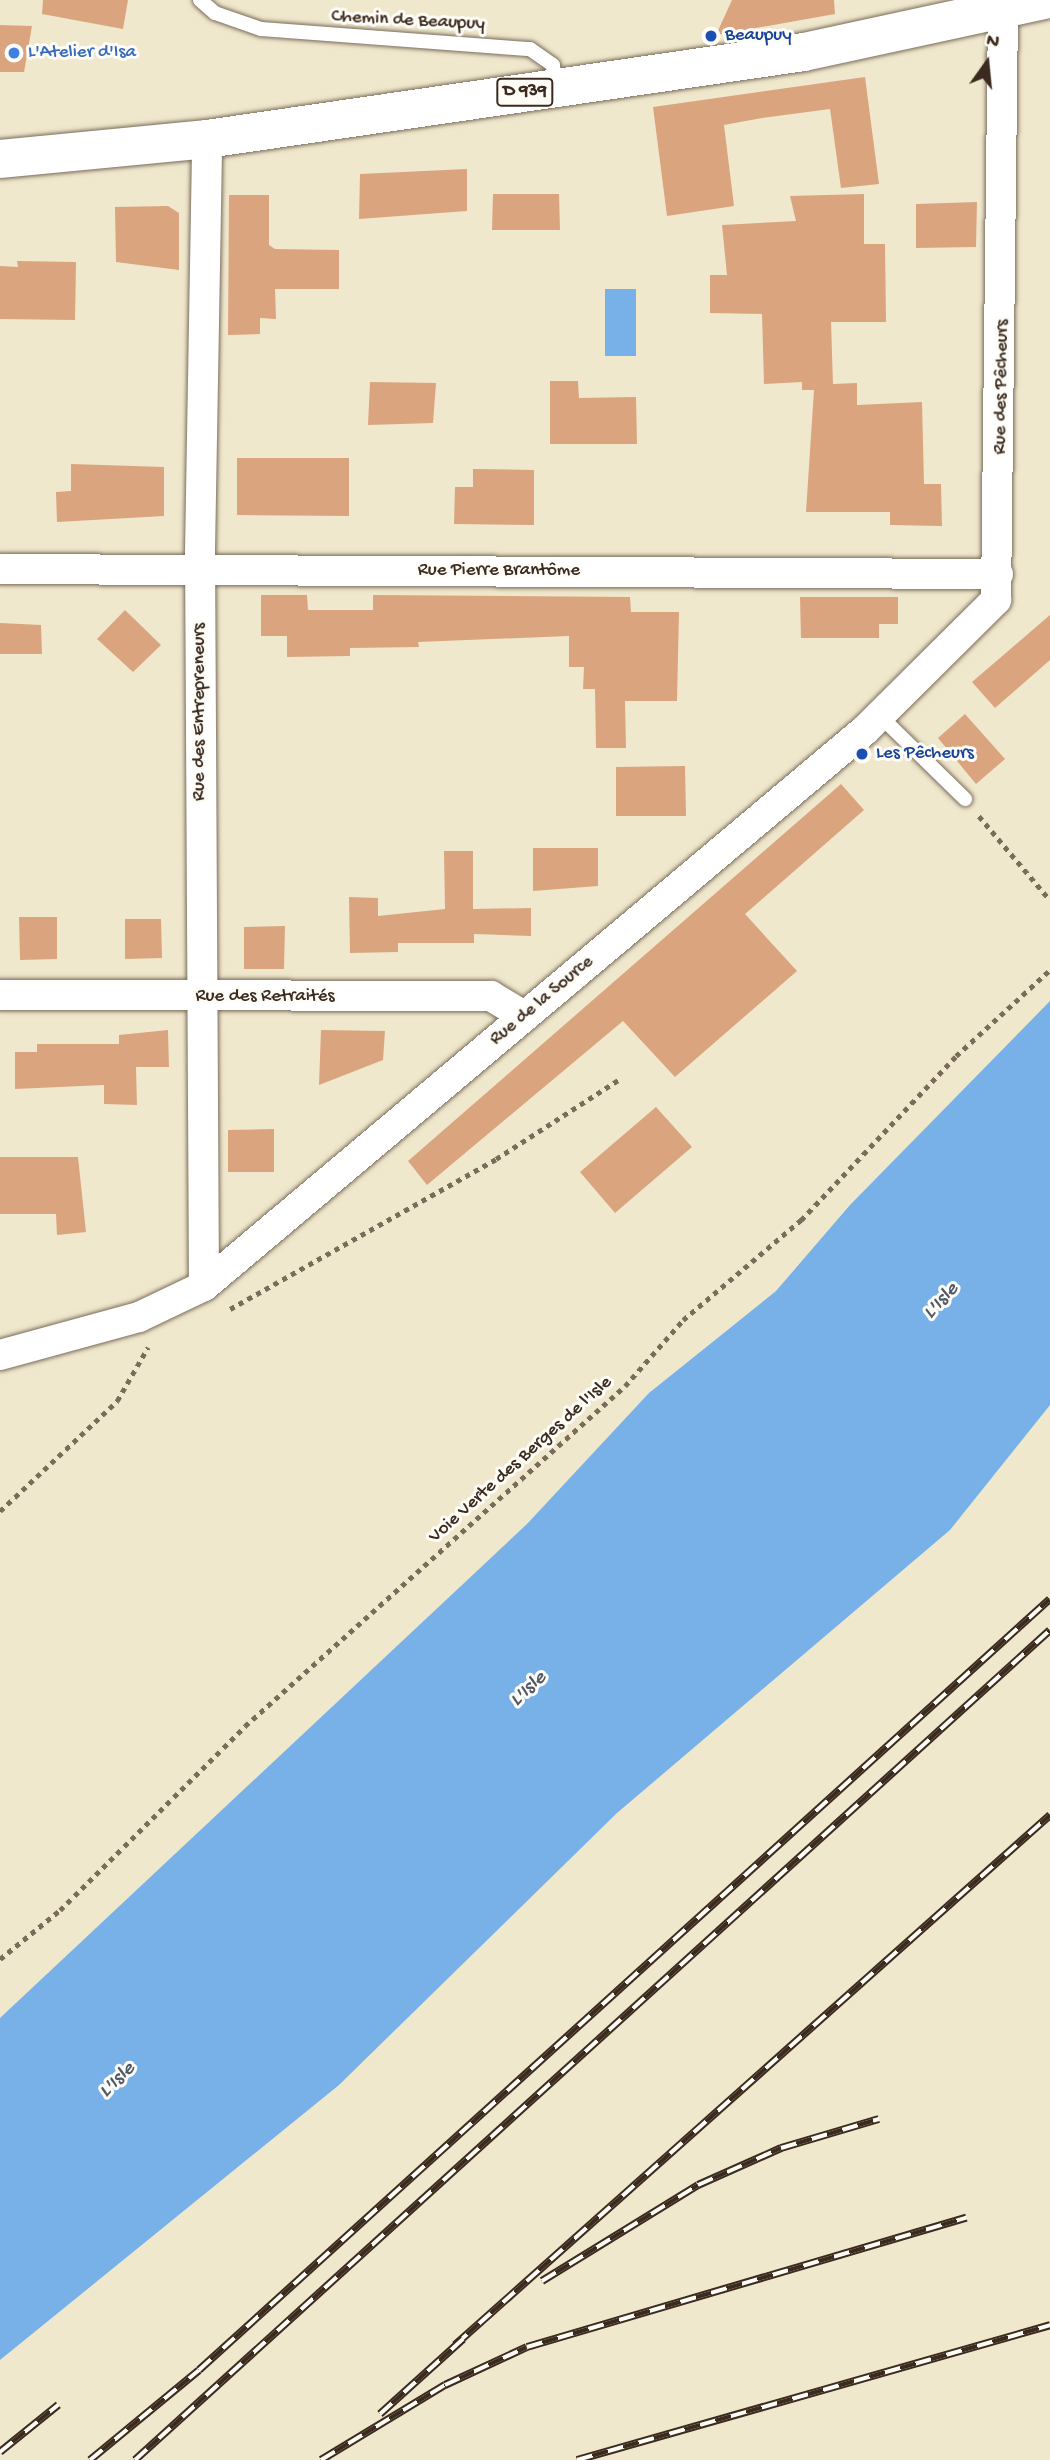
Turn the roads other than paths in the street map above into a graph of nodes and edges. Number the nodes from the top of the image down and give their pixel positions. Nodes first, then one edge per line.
1 (200, 0) edge
2 (1044, 0) edge
3 (1003, 9) junction
4 (555, 87) junction
5 (207, 139) junction
6 (0, 159) edge
7 (0, 569) edge
8 (200, 570) junction
9 (998, 574) junction
10 (880, 716) junction
11 (965, 799) road end
12 (0, 995) edge
13 (202, 998) junction
14 (524, 1016) junction
15 (204, 1286) junction
16 (0, 1355) edge

1 - 4 lane, Chemin de Beaupuy
2 - 3 main road, D 939
3 - 4 main road, D 939
3 - 9 street, Rue des Pêcheurs
4 - 5 main road, D 939
5 - 6 main road, D 939
5 - 8 street, Rue des Entrepreneurs
7 - 8 street, Rue Pierre Brantôme
8 - 9 street, Rue Pierre Brantôme
8 - 13 street, Rue des Entrepreneurs
9 - 10 street, Rue des Pêcheurs
10 - 11 lane
10 - 14 street, Rue de la Source
12 - 13 street, Rue des Retraités
13 - 14 street, Rue des Retraités
13 - 15 street, Rue des Entrepreneurs
14 - 15 street, Rue de la Source
15 - 16 street, Rue de la Source

